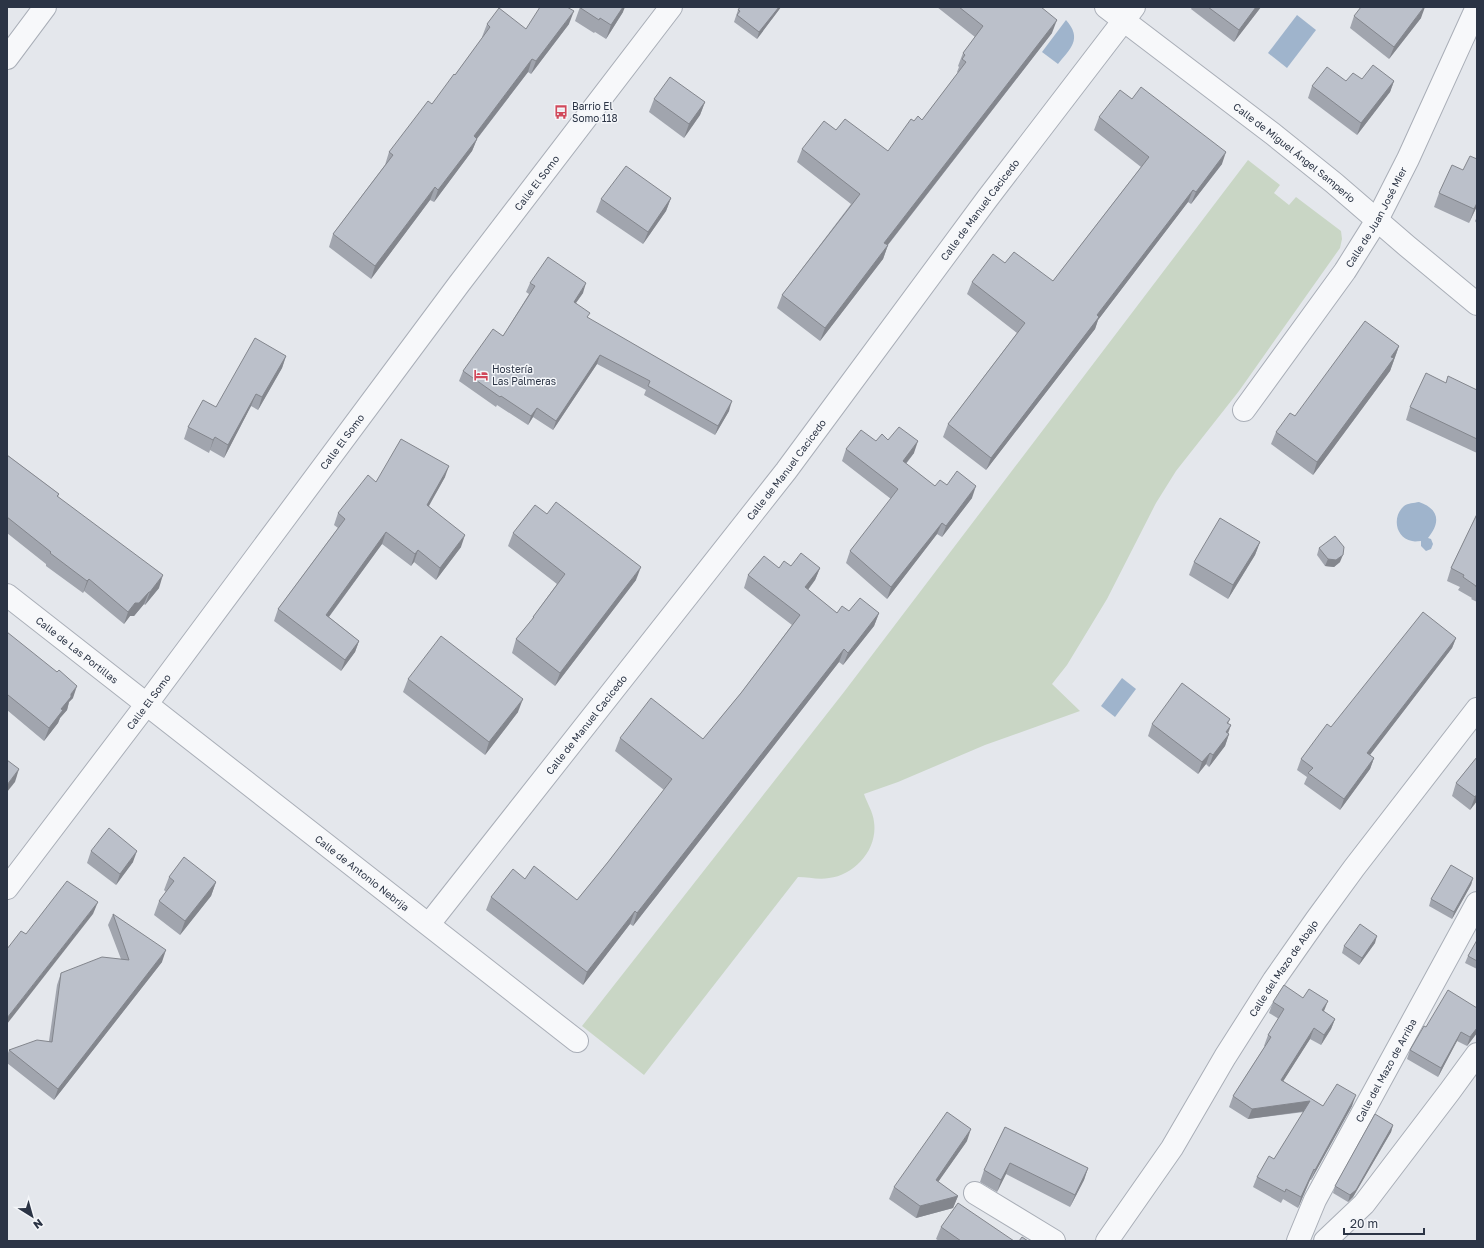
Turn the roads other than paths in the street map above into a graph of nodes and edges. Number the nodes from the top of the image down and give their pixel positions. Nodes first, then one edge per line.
1 (45, 7) edge
2 (671, 7) edge
3 (1106, 7) edge
4 (1477, 7) edge
5 (1129, 14) edge
6 (7, 58) edge
7 (1377, 220) junction
8 (1477, 304) edge
9 (1244, 410) dead end
10 (7, 595) edge
11 (146, 705) junction
12 (1477, 708) edge
13 (10, 879) edge
14 (1477, 903) edge
15 (429, 924) junction
16 (577, 1041) dead end
17 (1477, 1054) edge
18 (975, 1193) dead end
19 (1054, 1241) edge
20 (1107, 1241) edge
21 (1298, 1241) edge
22 (1325, 1241) edge

1 - 6 street
2 - 11 street, Calle El Somo
3 - 5 street, Calle de Miguel Ángel Samperio
4 - 7 street, Calle de Juan José Mier
5 - 7 street, Calle de Miguel Ángel Samperio
5 - 15 street, Calle de Manuel Cacicedo
7 - 8 street, Calle de Miguel Ángel Samperio
7 - 9 street, Calle de Juan José Mier
10 - 11 street, Calle de Las Portillas
11 - 13 street, Calle El Somo
11 - 15 street, Calle de Antonio Nebrija
12 - 20 street, Calle del Mazo de Abajo
14 - 21 street, Calle del Mazo de Arriba
15 - 16 street, Calle de Antonio Nebrija
17 - 22 street
18 - 19 street

